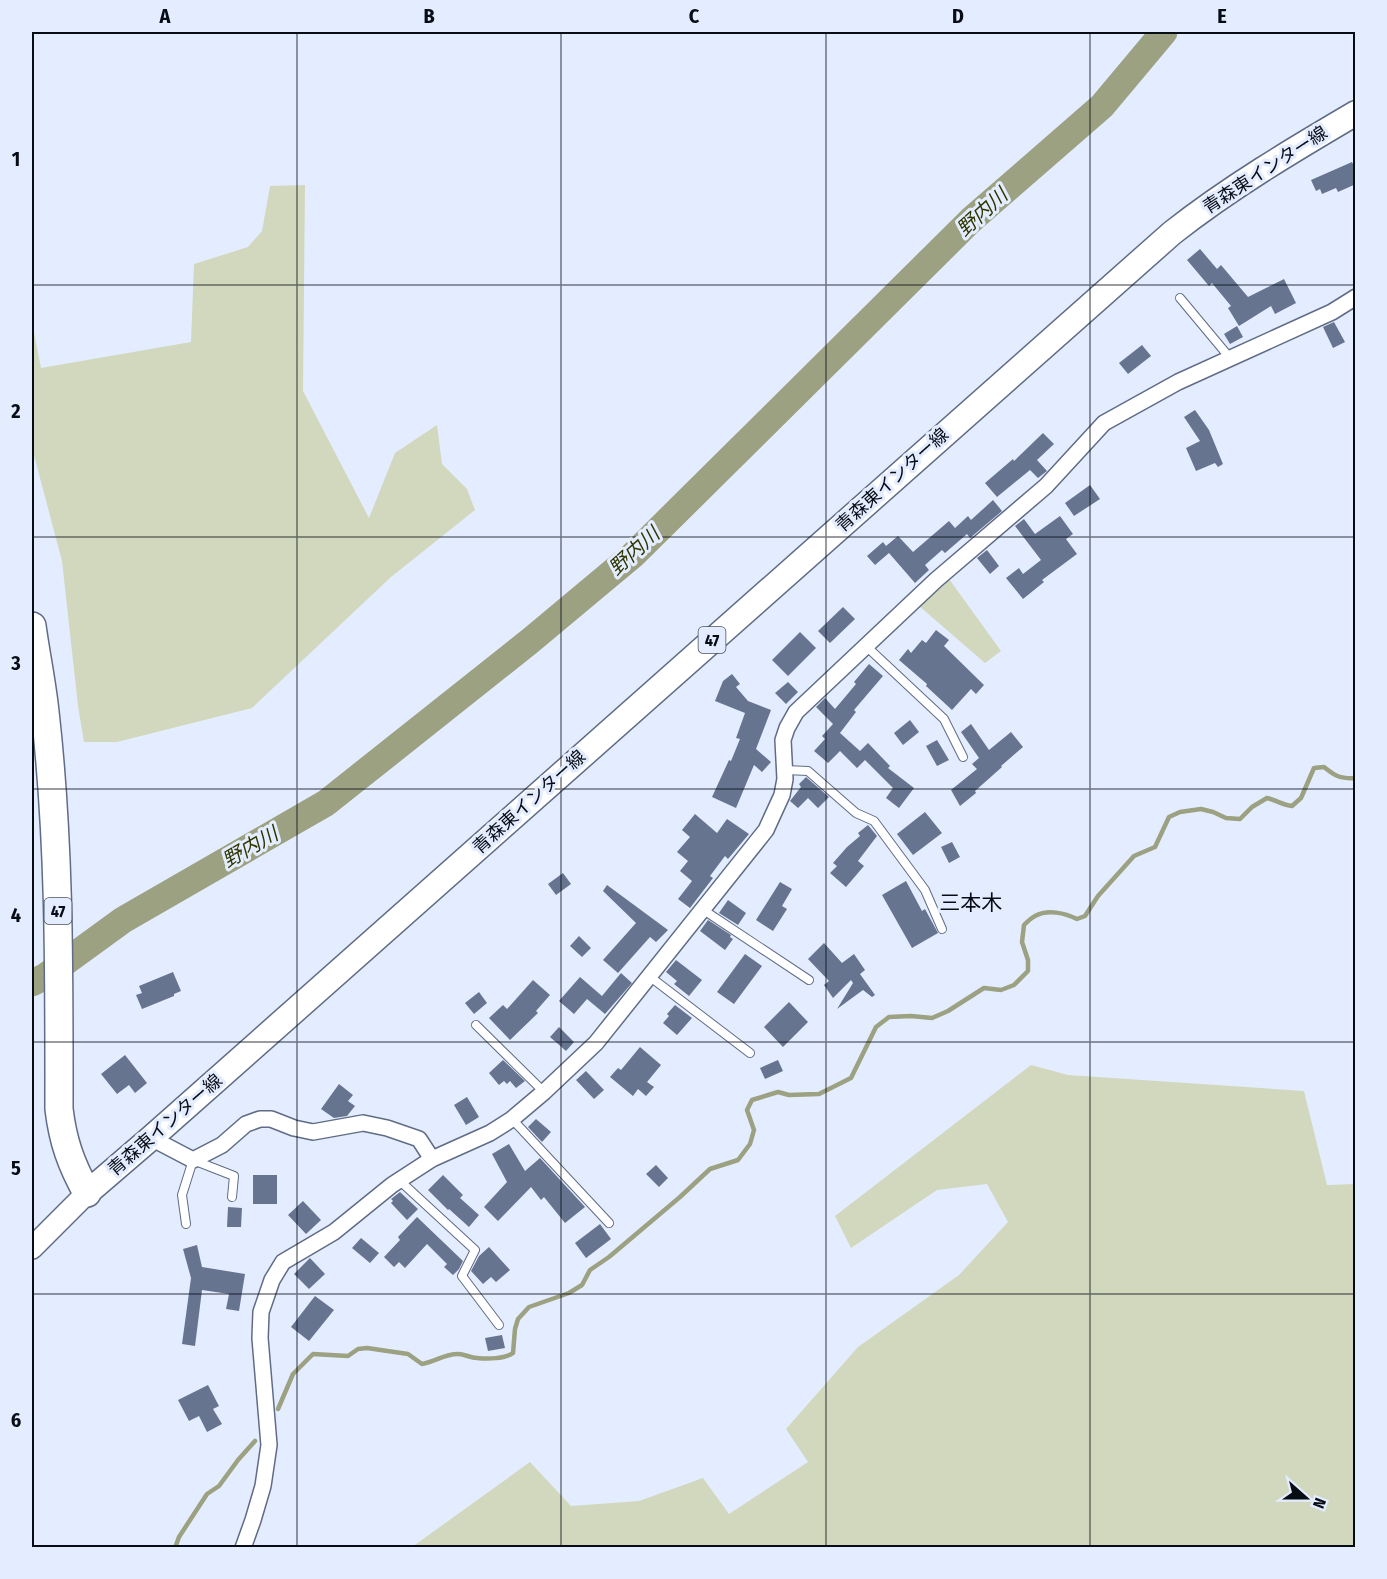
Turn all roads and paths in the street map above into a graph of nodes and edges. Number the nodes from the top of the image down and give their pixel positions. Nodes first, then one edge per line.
1 (1356, 113) edge
2 (1356, 297) edge
3 (1180, 298) dead end
4 (1230, 358) junction
5 (32, 626) edge
6 (866, 646) junction
7 (963, 757) dead end
8 (785, 770) junction
9 (702, 909) junction
10 (942, 929) dead end
11 (649, 976) junction
12 (809, 980) dead end
13 (476, 1025) dead end
14 (750, 1053) dead end
15 (543, 1092) junction
16 (512, 1119) junction
17 (151, 1138) junction
18 (432, 1159) junction
19 (193, 1160) junction
20 (399, 1180) junction
21 (87, 1193) junction
22 (232, 1197) dead end
23 (609, 1223) dead end
24 (186, 1224) dead end
25 (32, 1248) edge
26 (499, 1326) dead end
27 (243, 1548) edge

1 - 17 main road, 青森東インター線 / 47
2 - 4 street
3 - 4 lane
4 - 6 street
5 - 21 highway, 47
6 - 7 lane
6 - 8 street
8 - 9 street
8 - 10 lane
9 - 11 street
9 - 12 lane
11 - 14 lane
11 - 15 street
13 - 15 lane
15 - 16 street
16 - 18 street
16 - 23 lane
17 - 19 street
17 - 21 main road, 青森東インター線 / 47
18 - 19 street
18 - 20 street
19 - 22 lane
19 - 24 lane
20 - 26 lane
20 - 27 street
21 - 25 main road

